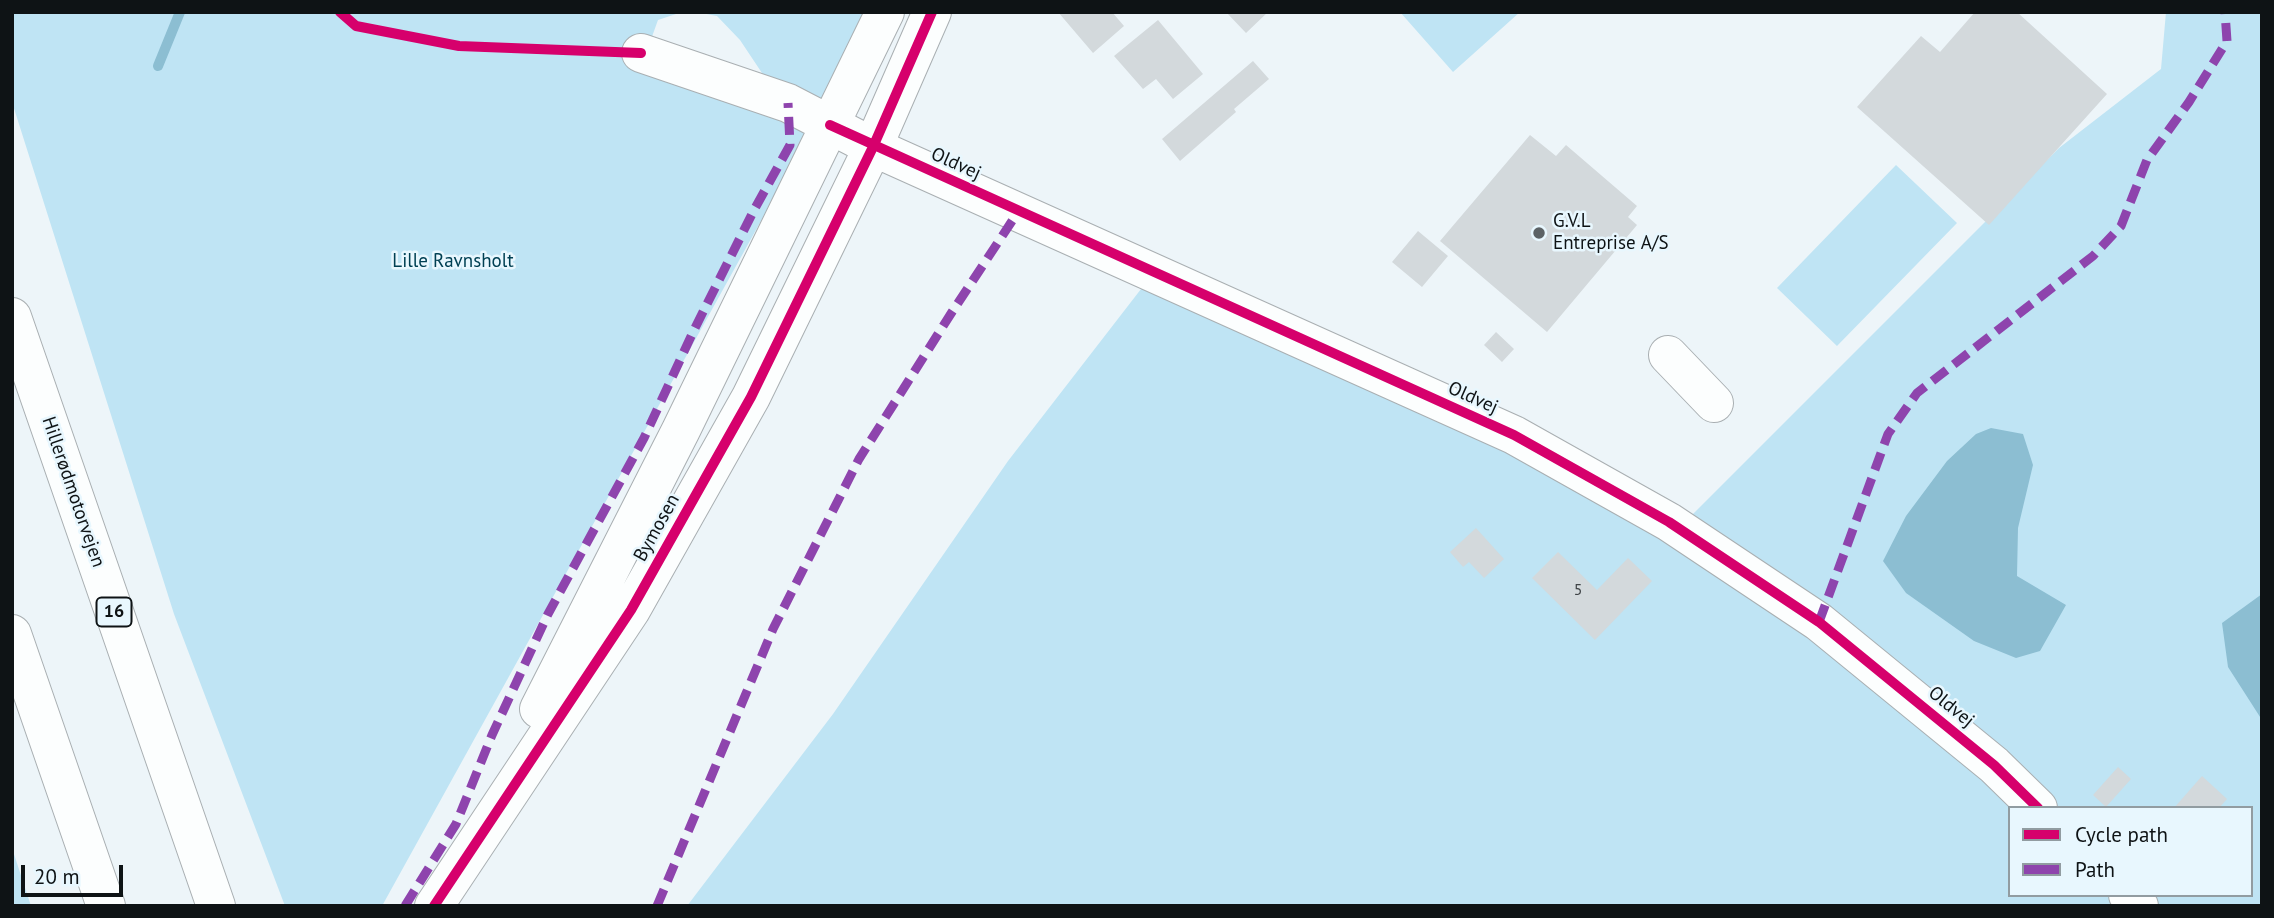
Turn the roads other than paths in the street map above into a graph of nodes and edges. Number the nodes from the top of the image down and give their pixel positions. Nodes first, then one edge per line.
1 (885, 12) edge
2 (932, 12) edge
3 (640, 53) dead end
4 (830, 125) junction
5 (873, 147) junction
6 (12, 317) edge
7 (1668, 355) dead end
8 (1714, 403) dead end
9 (12, 634) edge
10 (2036, 806) edge
11 (106, 906) edge
12 (216, 906) edge
13 (428, 906) edge
14 (434, 906) edge

1 - 4 main road, Bymosen
2 - 5 main road, Bymosen
3 - 4 main road, Oldvej
4 - 5 main road, Oldvej
4 - 13 main road, Bymosen
5 - 10 main road, Oldvej
5 - 14 main road, Bymosen
6 - 12 main road, Hillerødmotorvejen / 16
7 - 8 main road
9 - 11 main road

